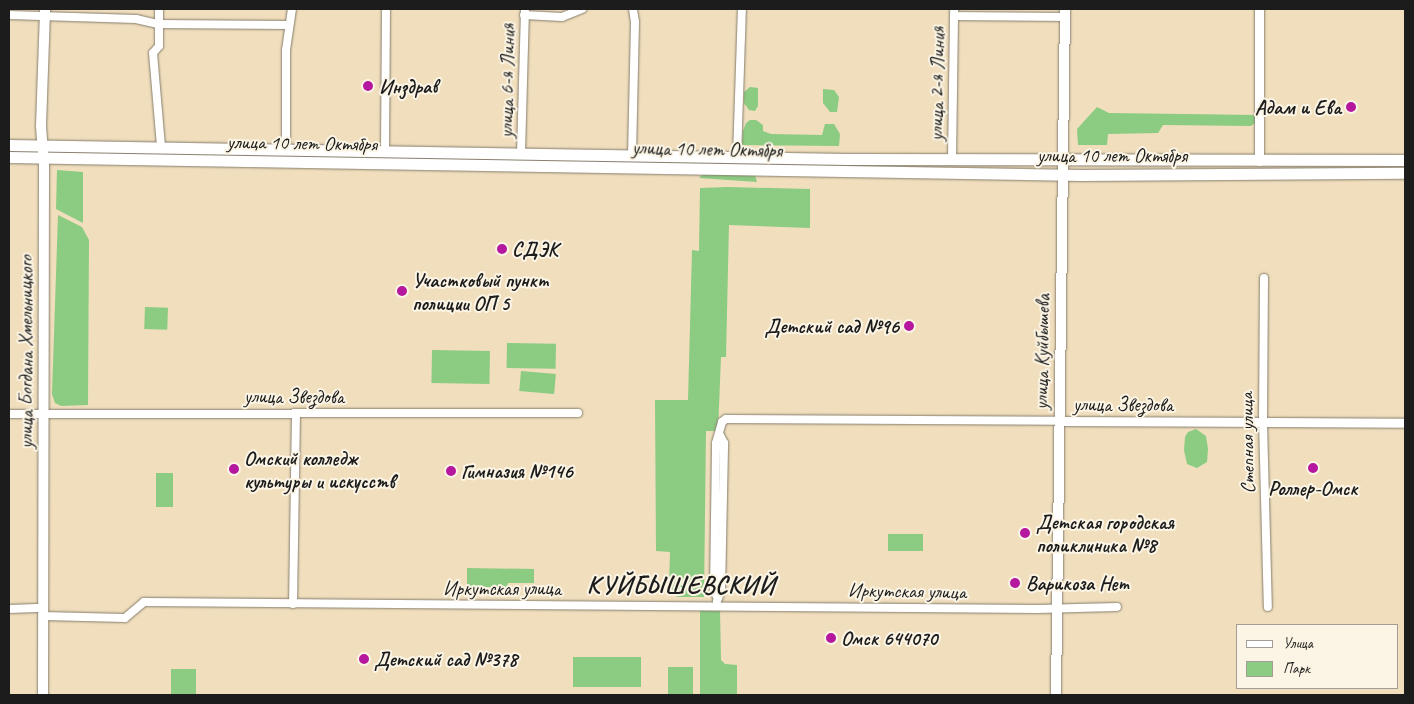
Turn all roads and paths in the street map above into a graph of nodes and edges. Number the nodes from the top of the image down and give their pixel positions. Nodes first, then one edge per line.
1 (159, 9) edge
2 (292, 9) edge
3 (386, 9) edge
4 (582, 9) edge
5 (633, 9) edge
6 (742, 9) edge
7 (1259, 9) edge
8 (45, 12) edge
9 (525, 12) edge
10 (954, 12) edge
11 (1065, 13) edge
12 (9, 15) edge
13 (157, 24) junction
14 (289, 25) junction
15 (9, 145) edge
16 (42, 146) junction
17 (161, 147) junction
18 (286, 149) junction
19 (385, 151) junction
20 (521, 153) junction
21 (632, 155) junction
22 (9, 157) edge
23 (737, 157) junction
24 (43, 158) junction
25 (952, 160) junction
26 (1405, 160) edge
27 (1063, 161) junction
28 (1259, 161) junction
29 (1405, 173) edge
30 (1062, 174) junction
31 (1264, 278) dead end
32 (296, 413) junction
33 (578, 413) dead end
34 (9, 414) edge
35 (44, 414) junction
36 (1059, 421) junction
37 (1263, 422) junction
38 (1405, 423) edge
39 (293, 604) junction
40 (717, 606) junction
41 (1057, 607) junction
42 (1117, 607) dead end
43 (1268, 607) dead end
44 (9, 609) edge
45 (44, 612) junction
46 (44, 695) edge
47 (1056, 695) edge

1 - 13 street
2 - 14 street
3 - 19 street
4 - 9 street
5 - 21 street
6 - 23 street
7 - 28 street
8 - 12 street
8 - 13 street
8 - 16 main road, улица Богдана Хмельницкого
9 - 20 street, улица 6-я Линия
10 - 11 street
10 - 25 street, улица 2-я Линия
11 - 27 main road, улица Куйбышева
13 - 14 street
13 - 17 street
14 - 18 street
15 - 16 main road, улица 10 лет Октября
16 - 17 main road, улица 10 лет Октября
16 - 24 main road, улица Богдана Хмельницкого
17 - 18 main road, улица 10 лет Октября
18 - 19 main road, улица 10 лет Октября
19 - 20 main road, улица 10 лет Октября
20 - 21 main road, улица 10 лет Октября
21 - 23 main road, улица 10 лет Октября
22 - 24 main road, улица 10 лет Октября
23 - 25 main road, улица 10 лет Октября
24 - 30 main road, улица 10 лет Октября
24 - 35 main road, улица Богдана Хмельницкого
25 - 27 main road, улица 10 лет Октября
26 - 28 main road, улица 10 лет Октября
27 - 28 main road, улица 10 лет Октября
27 - 30 main road, улица Куйбышева
29 - 30 main road, улица 10 лет Октября
30 - 36 main road, улица Куйбышева
31 - 37 street, Степная улица
32 - 33 street, улица Звездова
32 - 35 street, улица Звездова
32 - 39 street
34 - 35 street, улица Звездова
35 - 45 main road, улица Богдана Хмельницкого
36 - 37 street, улица Звездова
36 - 40 street, улица Звездова
36 - 41 main road, улица Куйбышева
37 - 38 street, улица Звездова
37 - 43 street, Степная улица
39 - 40 street, Иркутская улица
39 - 45 street, Иркутская улица
40 - 41 street, Иркутская улица
41 - 42 street, Иркутская улица
41 - 47 main road, улица Куйбышева
44 - 45 street, Иркутская улица
45 - 46 main road, улица Богдана Хмельницкого

